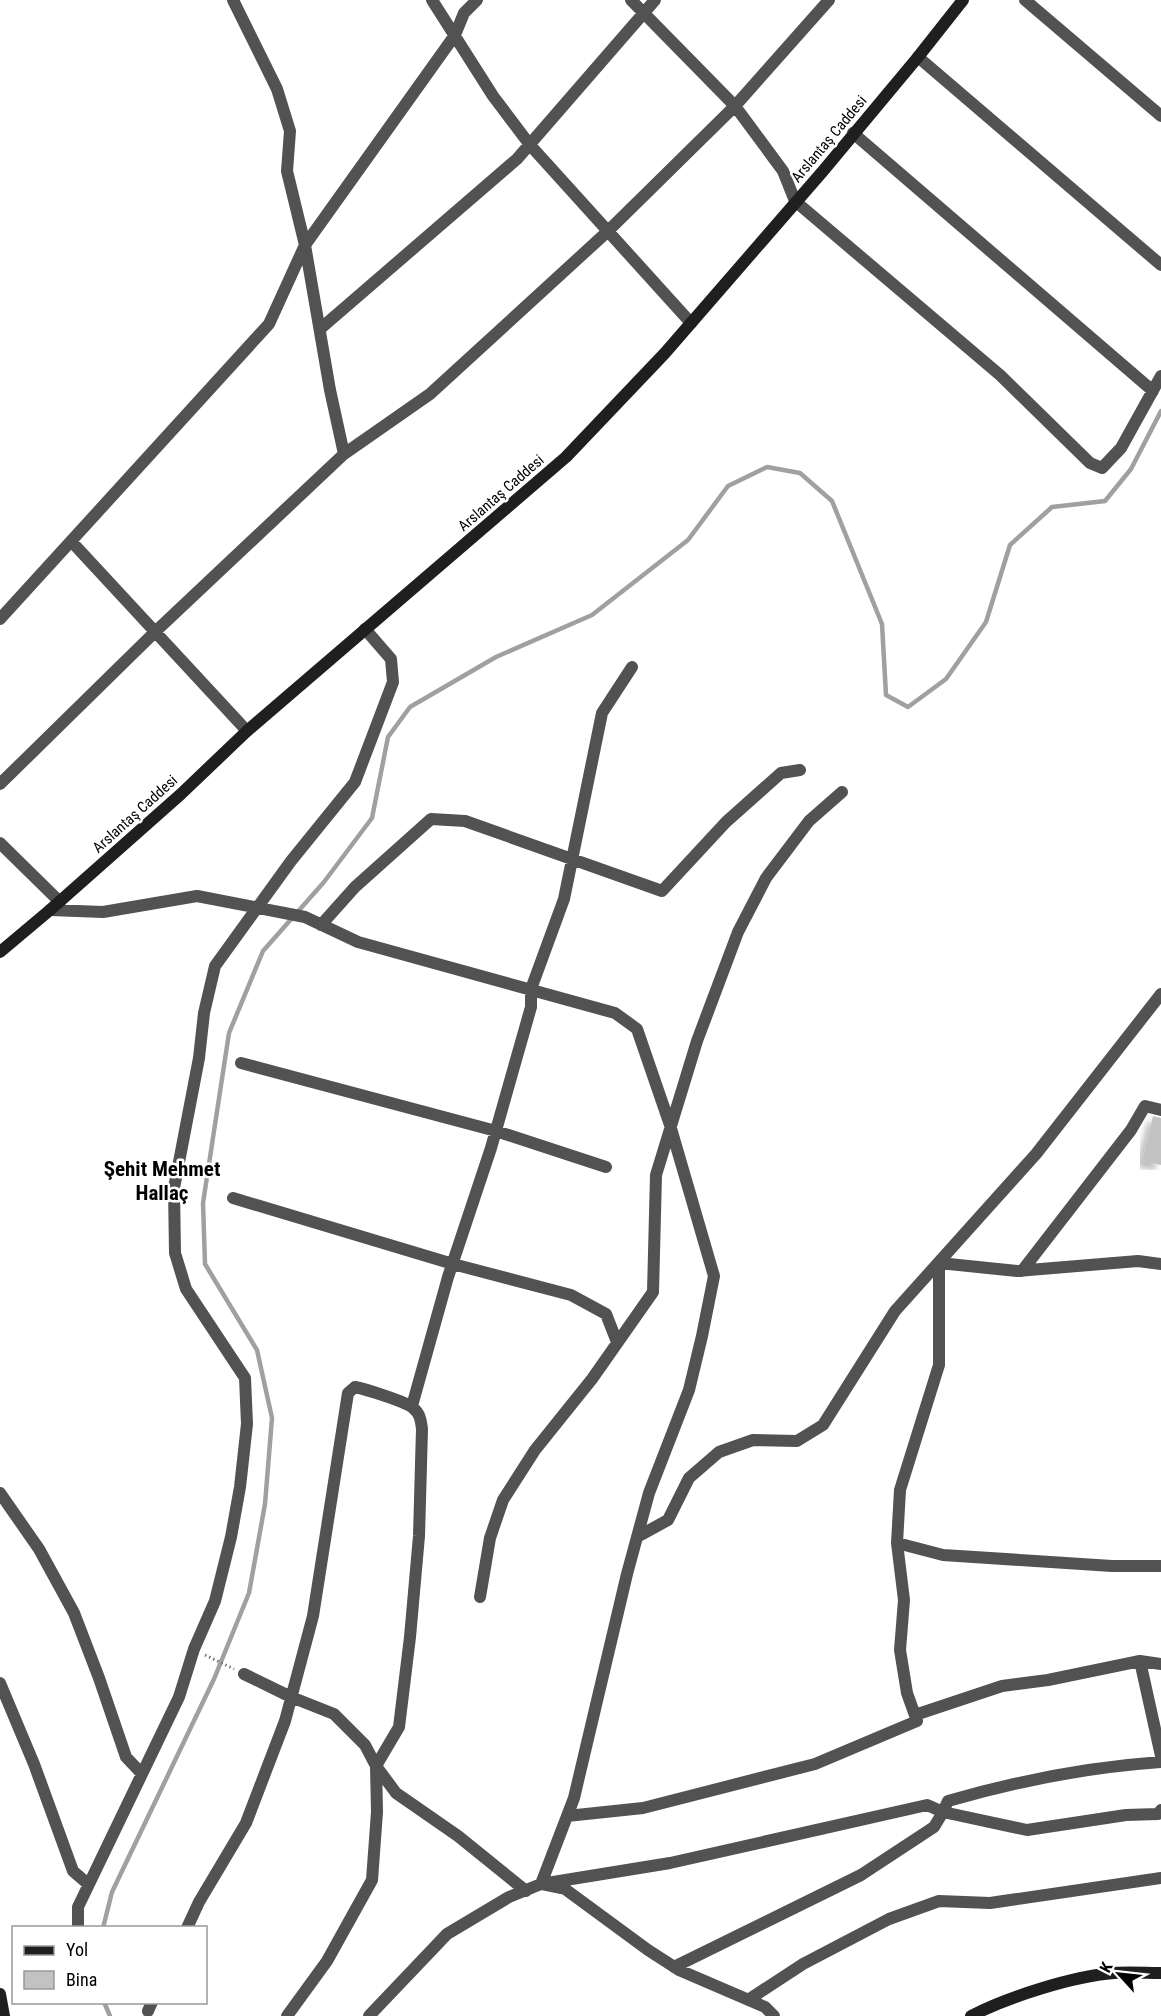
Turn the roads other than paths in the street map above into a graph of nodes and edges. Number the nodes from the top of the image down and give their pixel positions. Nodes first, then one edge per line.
1 (233, 0) edge
2 (432, 0) edge
3 (477, 0) edge
4 (631, 0) edge
5 (656, 0) edge
6 (829, 0) edge
7 (963, 0) edge
8 (1025, 0) edge
9 (644, 14) junction
10 (455, 36) junction
11 (918, 57) junction
12 (735, 106) junction
13 (1161, 116) edge
14 (853, 133) junction
15 (530, 145) junction
16 (795, 201) junction
17 (607, 232) junction
18 (305, 245) junction
19 (1161, 265) edge
20 (691, 323) junction
21 (320, 328) junction
22 (1161, 376) edge
23 (1153, 391) junction
24 (344, 454) junction
25 (71, 541) junction
26 (0, 619) edge
27 (365, 629) junction
28 (156, 631) junction
29 (632, 667) dead end
30 (247, 731) junction
31 (800, 770) dead end
32 (0, 784) edge
33 (842, 792) dead end
34 (0, 843) edge
35 (572, 858) junction
36 (55, 906) junction
37 (263, 910) junction
38 (321, 925) junction
39 (0, 952) edge
40 (531, 989) junction
41 (1161, 993) edge
42 (241, 1063) dead end
43 (1161, 1110) edge
44 (670, 1125) junction
45 (496, 1131) junction
46 (606, 1167) dead end
47 (233, 1198) dead end
48 (939, 1263) junction
49 (453, 1264) junction
50 (1161, 1264) edge
51 (1023, 1271) junction
52 (617, 1342) junction
53 (412, 1406) junction
54 (0, 1493) edge
55 (637, 1537) junction
56 (897, 1543) junction
57 (1161, 1566) edge
58 (480, 1597) dead end
59 (1140, 1661) junction
60 (1161, 1664) edge
61 (244, 1674) dead end
62 (0, 1683) edge
63 (291, 1697) junction
64 (915, 1715) junction
65 (1161, 1756) edge
66 (1161, 1762) edge
67 (376, 1766) junction
68 (142, 1774) junction
69 (1161, 1810) edge
70 (943, 1812) junction
71 (567, 1816) junction
72 (1161, 1878) edge
73 (88, 1884) junction
74 (541, 1884) junction
75 (526, 1891) junction
76 (78, 1926) edge
77 (188, 1926) edge
78 (674, 1967) junction
79 (1161, 1973) edge
80 (0, 1994) edge
81 (748, 2000) junction
82 (4, 2016) edge
83 (287, 2016) edge
84 (369, 2016) edge
85 (774, 2016) edge
86 (971, 2016) edge

1 - 18 street
2 - 10 street
3 - 10 street
4 - 9 street
5 - 9 street
6 - 12 street
7 - 11 main road, Arslantaş Caddesi
8 - 13 street
9 - 12 street
9 - 15 street
10 - 15 street
10 - 18 street
11 - 14 main road, Arslantaş Caddesi
11 - 19 street
12 - 16 street
12 - 17 street
14 - 16 main road, Arslantaş Caddesi
14 - 23 street
15 - 17 street
15 - 21 street
16 - 20 main road, Arslantaş Caddesi
16 - 23 street
17 - 20 street
17 - 24 street
18 - 21 street
18 - 25 street
20 - 27 main road, Arslantaş Caddesi
21 - 24 street
22 - 23 street
24 - 28 street
25 - 26 street
25 - 28 street
27 - 30 main road, Arslantaş Caddesi
27 - 37 street
28 - 30 street
28 - 32 street
29 - 35 street
30 - 36 main road, Arslantaş Caddesi
31 - 35 street
33 - 44 street
34 - 36 street
35 - 38 street
35 - 40 street
36 - 37 street
36 - 39 main road, Arslantaş Caddesi
37 - 38 street
37 - 68 street
38 - 40 street
40 - 44 street
40 - 45 street
41 - 48 street
42 - 45 street
43 - 51 street
44 - 52 street
44 - 55 street
45 - 46 street
45 - 49 street
47 - 49 street
48 - 51 street
48 - 55 street
48 - 56 street
49 - 52 street
49 - 53 street
50 - 51 street
52 - 58 street
53 - 63 street
53 - 67 street
54 - 68 street
55 - 71 street
56 - 57 street
56 - 64 street
59 - 60 street
59 - 64 street
59 - 65 street
61 - 63 street
62 - 73 street
63 - 67 street
63 - 77 street
64 - 71 street
66 - 70 street
67 - 75 street
67 - 83 street
68 - 73 street
69 - 70 street
70 - 74 street
70 - 78 street
71 - 74 street
72 - 81 street
73 - 76 street
74 - 75 street
74 - 78 street
75 - 84 street
78 - 81 street
79 - 86 main road
80 - 82 main road
81 - 85 street

